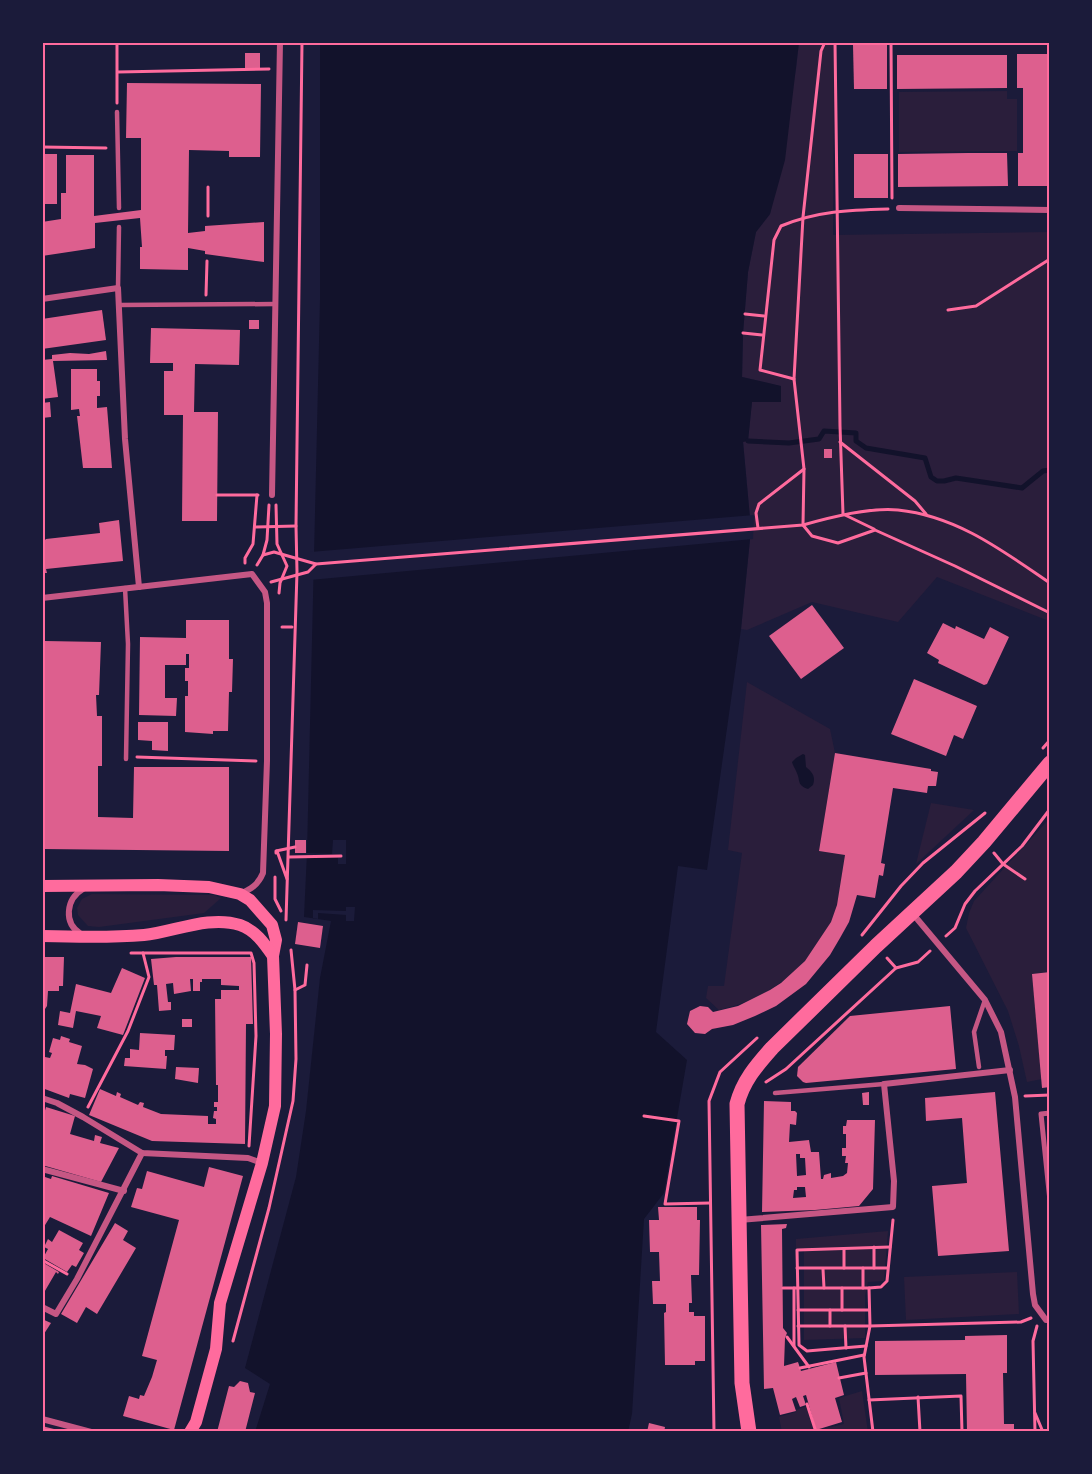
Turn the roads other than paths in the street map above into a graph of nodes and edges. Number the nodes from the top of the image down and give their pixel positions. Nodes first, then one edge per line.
1 (280, 42) edge
2 (117, 112) road end
3 (119, 208) dead end
4 (896, 209) road end
5 (1050, 210) edge
6 (118, 227) dead end
7 (118, 288) junction
8 (42, 299) edge
9 (275, 304) junction
10 (119, 305) junction
11 (272, 495) road end
12 (139, 587) junction
13 (126, 588) junction
14 (42, 598) edge
15 (1046, 757) edge
16 (126, 759) road end
17 (92, 885) junction
18 (42, 886) edge
19 (240, 894) junction
20 (913, 914) junction
21 (42, 936) edge
22 (102, 938) junction
23 (273, 956) junction
24 (985, 999) junction
25 (979, 1067) dead end
26 (1010, 1070) junction
27 (884, 1084) junction
28 (775, 1093) dead end
29 (42, 1098) edge
30 (1050, 1113) edge
31 (142, 1153) junction
32 (262, 1163) junction
33 (42, 1169) edge
34 (124, 1191) junction
35 (1050, 1201) edge
36 (738, 1221) junction
37 (42, 1307) edge
38 (1050, 1320) edge
39 (42, 1419) edge
40 (91, 1432) edge
41 (190, 1432) edge
42 (749, 1432) edge

1 - 9 street
2 - 3 lane
4 - 5 street
6 - 7 lane
7 - 8 street
7 - 10 street
9 - 10 lane
9 - 11 street
10 - 12 street
12 - 13 street
12 - 19 street
13 - 14 street
13 - 16 lane
15 - 20 main road
17 - 18 main road
17 - 19 main road
17 - 22 street
19 - 23 main road
20 - 24 street
20 - 36 main road
21 - 22 main road
22 - 23 main road
23 - 32 main road
24 - 25 lane
24 - 26 street
26 - 27 street
26 - 38 street
27 - 28 lane
27 - 36 street
29 - 31 street
30 - 35 street
31 - 32 street
31 - 34 street
32 - 41 main road
33 - 34 street
34 - 37 street
36 - 42 main road
39 - 40 street

